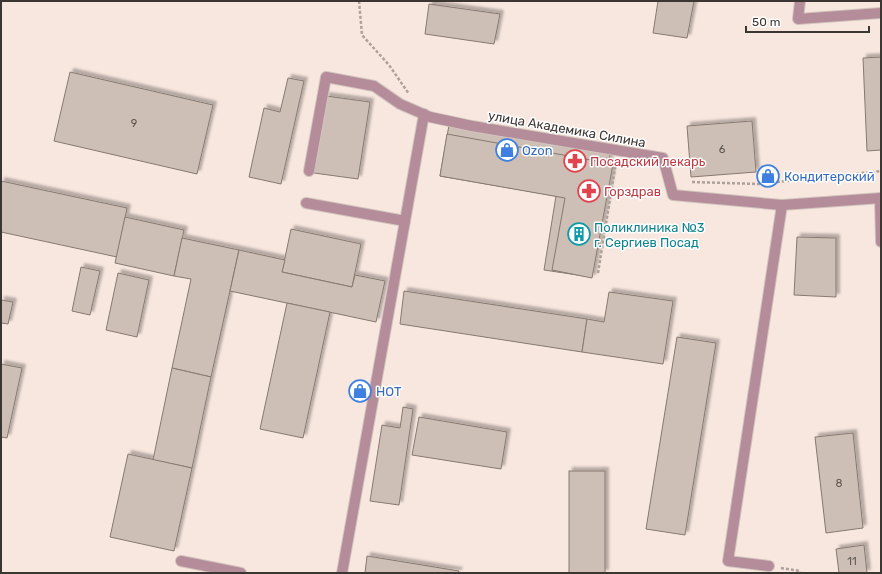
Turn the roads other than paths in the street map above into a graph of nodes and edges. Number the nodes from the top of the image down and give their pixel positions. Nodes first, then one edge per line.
1 (800, 1) edge
2 (881, 12) edge
3 (424, 114) junction
4 (309, 172) dead end
5 (880, 198) edge
6 (306, 203) dead end
7 (782, 205) junction
8 (405, 221) junction
9 (881, 242) edge
10 (181, 561) dead end
11 (769, 566) road end
12 (241, 573) edge
13 (342, 573) edge

1 - 2 street
3 - 4 street, улица Академика Силина
3 - 7 street, улица Академика Силина
3 - 8 street
5 - 7 street, улица Академика Силина
5 - 9 street
6 - 8 street
7 - 11 street
8 - 13 street
10 - 12 street

